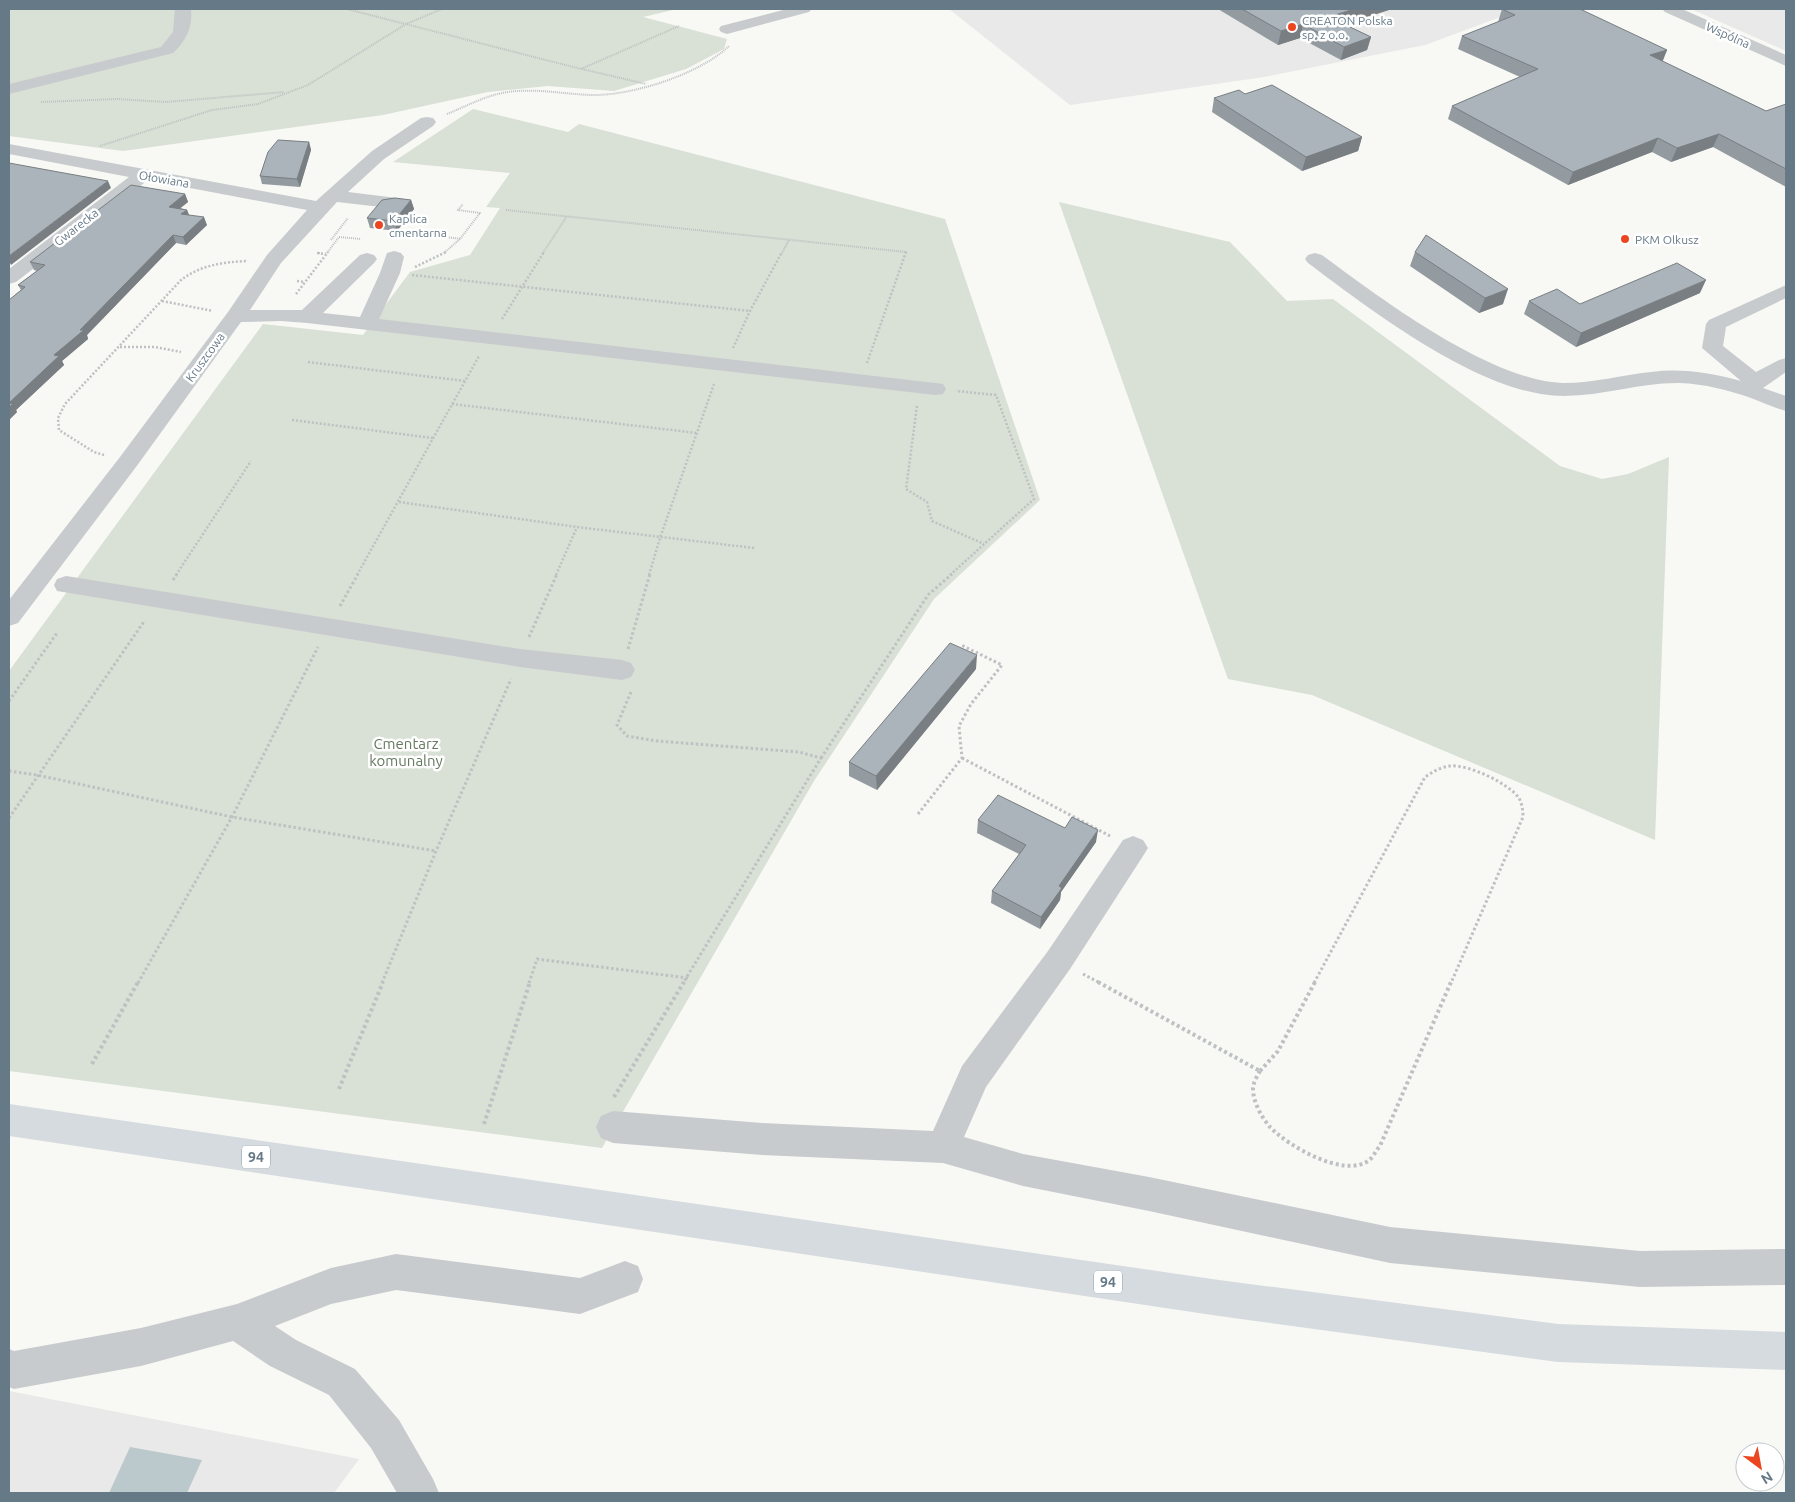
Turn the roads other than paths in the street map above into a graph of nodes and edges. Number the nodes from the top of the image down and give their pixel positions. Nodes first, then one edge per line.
1 (183, 9) edge
2 (804, 9) edge
3 (1670, 9) edge
4 (726, 29) road end
5 (1786, 62) edge
6 (9, 89) edge
7 (427, 122) road end
8 (9, 150) edge
9 (360, 172) junction
10 (383, 173) dead end
11 (142, 175) junction
12 (326, 201) junction
13 (390, 202) edge
14 (365, 249) road end
15 (1315, 259) dead end
16 (392, 265) road end
17 (9, 278) edge
18 (1786, 291) edge
19 (235, 316) junction
20 (307, 316) junction
21 (367, 323) junction
22 (1786, 364) edge
23 (1754, 385) junction
24 (927, 388) road end
25 (1786, 404) edge
26 (20, 584) edge
27 (66, 585) dead end
28 (9, 617) edge
29 (622, 670) road end
30 (1133, 848) road end
31 (9, 1120) edge
32 (613, 1127) road end
33 (943, 1147) junction
34 (1786, 1267) edge
35 (626, 1279) dead end
36 (237, 1322) junction
37 (1786, 1351) edge
38 (9, 1368) edge
39 (419, 1493) edge

1 - 6 street
2 - 4 street
3 - 5 street, Wspólna
7 - 9 street, Kruszcowa
8 - 11 street, Ołowiana
9 - 10 street
9 - 12 street, Kruszcowa
11 - 12 street, Ołowiana
11 - 17 street, Gwarecka
12 - 13 street, Ołowiana
12 - 19 street, Kruszcowa
14 - 20 street
15 - 23 street
16 - 21 street
18 - 23 street
19 - 20 street
19 - 26 street, Kruszcowa
20 - 21 street
21 - 24 street
22 - 23 street
23 - 25 street
26 - 28 street, Kruszcowa
27 - 29 street
30 - 33 street
31 - 37 main road, 94
32 - 33 street
33 - 34 street
35 - 36 street
36 - 38 street
36 - 39 street

